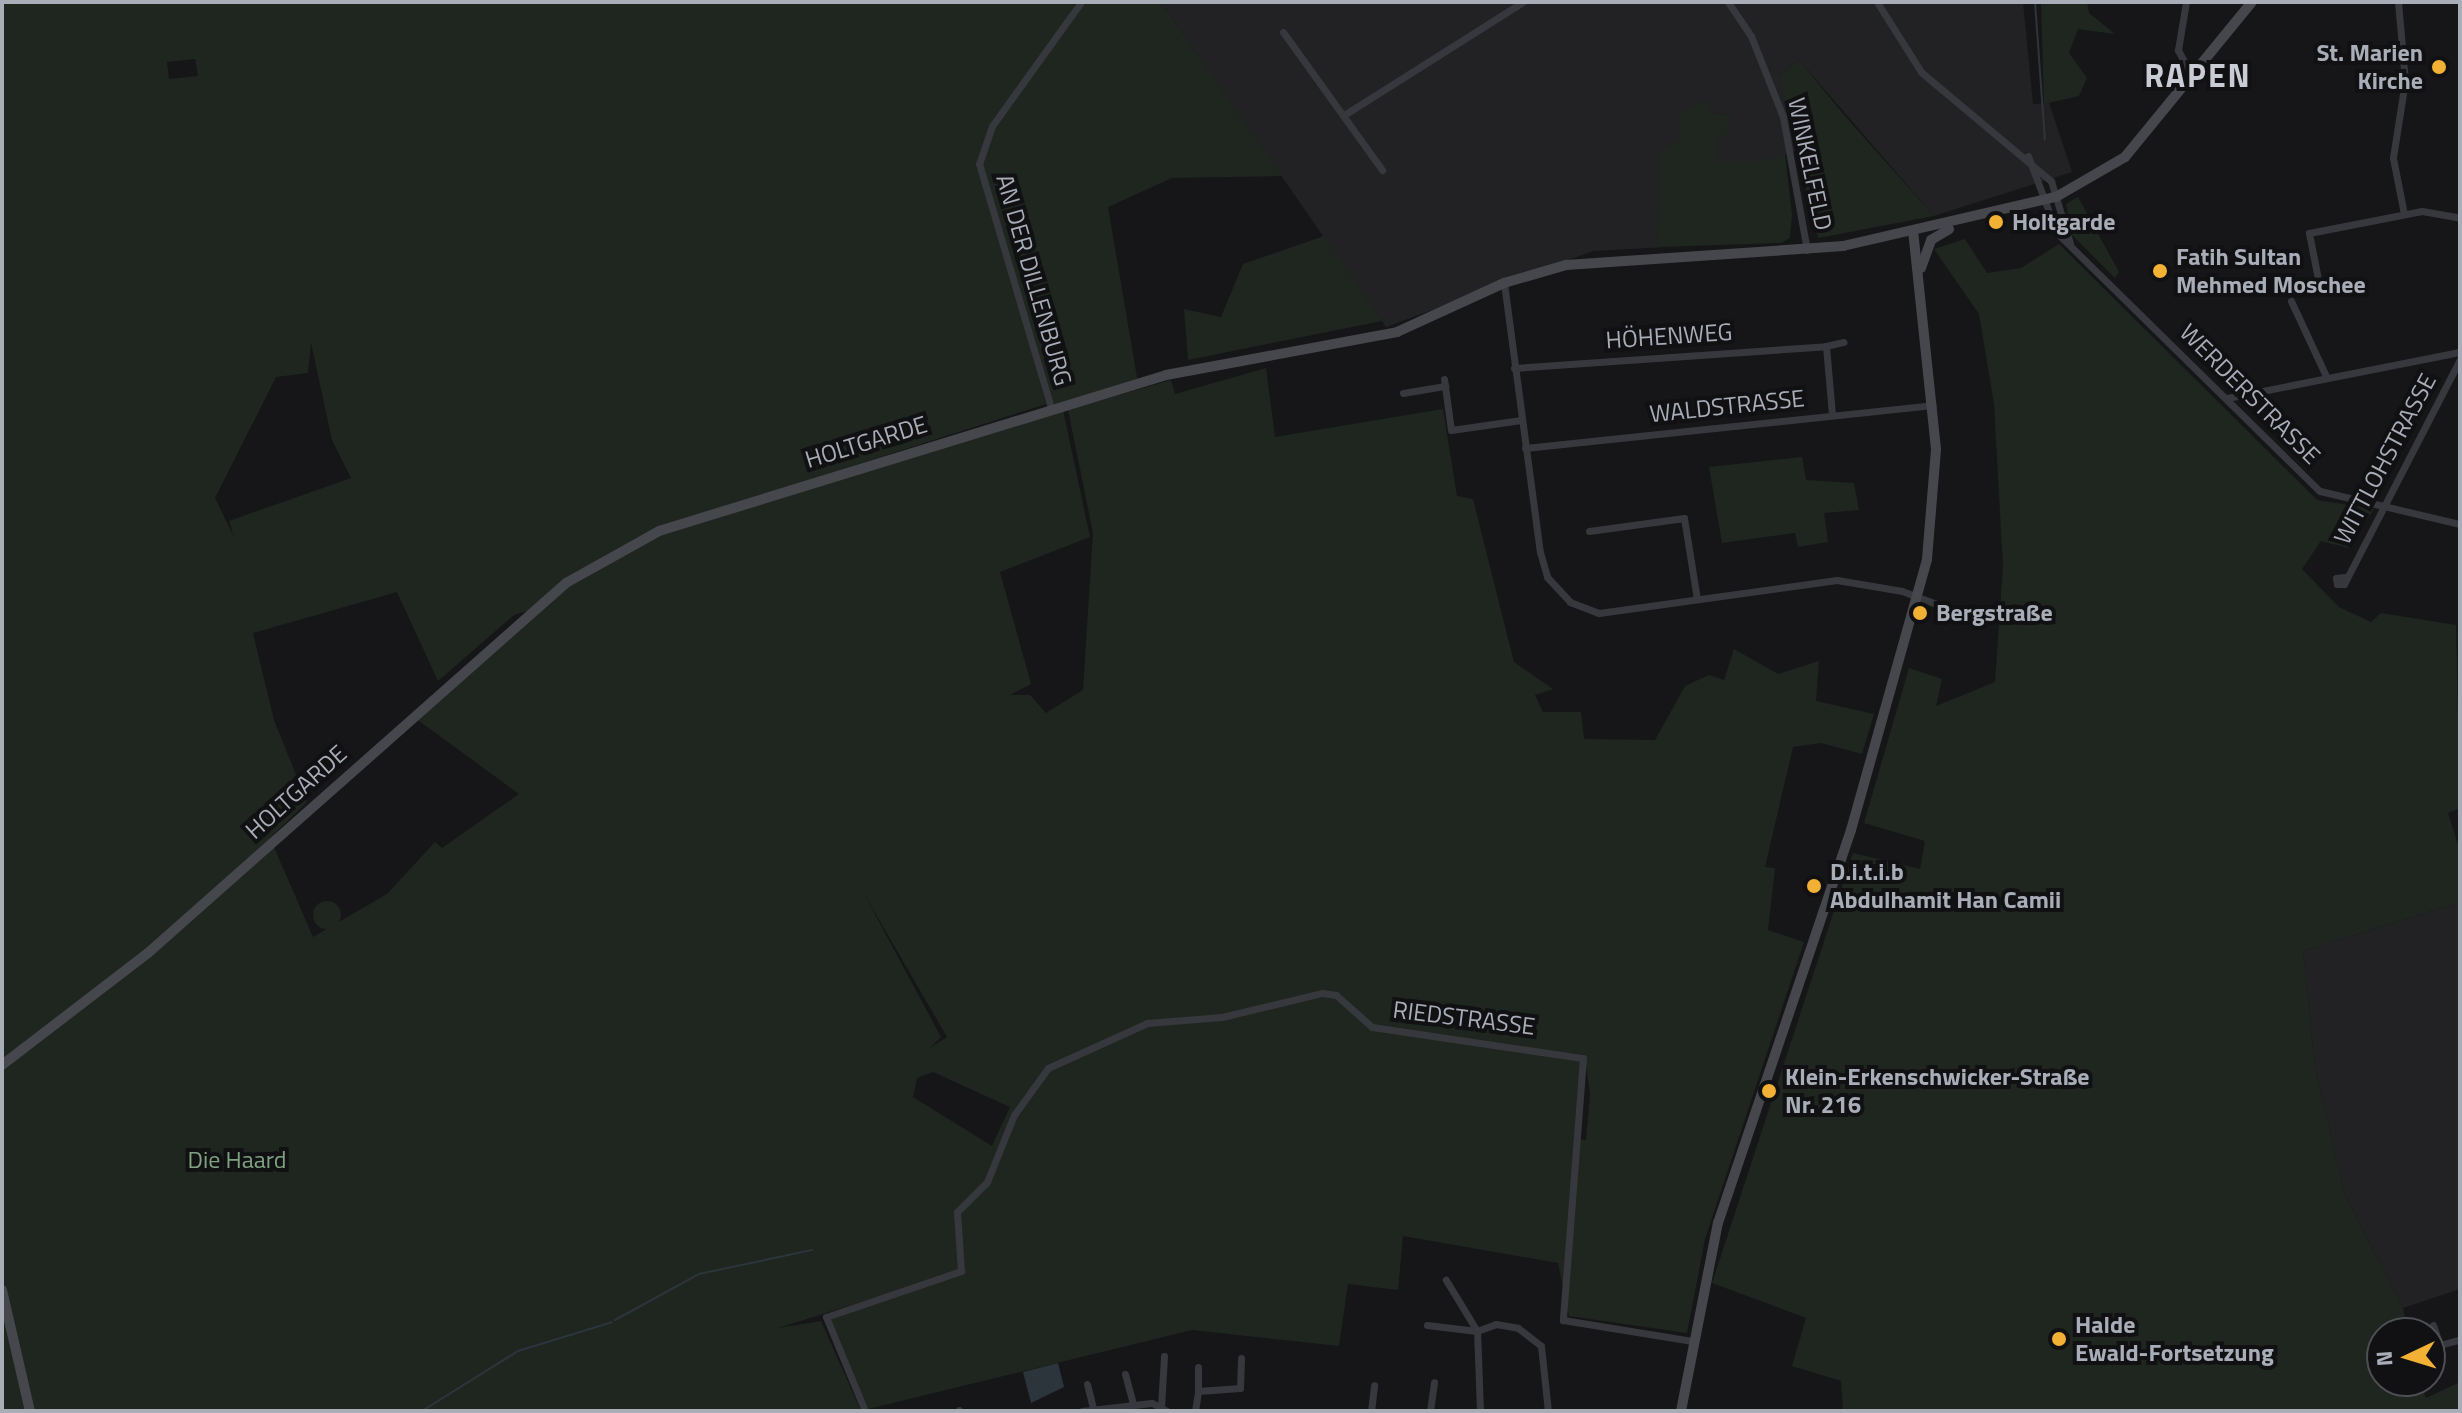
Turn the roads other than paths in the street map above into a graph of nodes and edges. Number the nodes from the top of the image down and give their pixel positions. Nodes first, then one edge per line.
1 (1081, 2) edge
2 (1523, 2) edge
3 (1728, 2) edge
4 (1877, 2) edge
5 (2186, 2) edge
6 (2252, 2) edge
7 (2398, 2) edge
8 (1283, 32) dead end
9 (2192, 76) junction
10 (1344, 115) junction
11 (2028, 156) junction
12 (1382, 170) dead end
13 (2056, 197) junction
14 (2040, 202) junction
15 (2404, 214) junction
16 (2460, 218) edge
17 (1966, 221) junction
18 (1916, 231) junction
19 (2072, 247) junction
20 (1807, 250) junction
21 (1922, 259) junction
22 (2318, 279) dead end
23 (1504, 283) junction
24 (1920, 283) junction
25 (2291, 301) dead end
26 (1844, 342) dead end
27 (1826, 346) junction
28 (2460, 352) edge
29 (2460, 359) edge
30 (1514, 368) junction
31 (2326, 376) junction
32 (1403, 393) dead end
33 (2227, 398) junction
34 (1933, 405) junction
35 (1051, 408) junction
36 (1832, 415) junction
37 (1521, 420) junction
38 (1525, 448) junction
39 (2382, 506) junction
40 (2460, 524) edge
41 (1589, 531) dead end
42 (2345, 577) dead end
43 (1919, 596) junction
44 (1697, 599) junction
45 (1982, 621) dead end
46 (2, 1065) edge
47 (1446, 1280) dead end
48 (2, 1290) edge
49 (1427, 1325) dead end
50 (1477, 1331) junction
51 (1692, 1341) junction
52 (1164, 1356) dead end
53 (1241, 1358) dead end
54 (1198, 1367) dead end
55 (1125, 1374) dead end
56 (1434, 1382) dead end
57 (1087, 1384) dead end
58 (1374, 1385) dead end
59 (1198, 1391) junction
60 (1133, 1404) junction
61 (1093, 1408) junction
62 (1164, 1409) edge
63 (30, 1411) edge
64 (865, 1411) edge
65 (1082, 1411) edge
66 (1195, 1411) edge
67 (1371, 1411) edge
68 (1430, 1411) edge
69 (1480, 1411) edge
70 (1548, 1411) edge
71 (1681, 1411) edge

1 - 35 street, AN DER DILLENBURG
2 - 10 street
3 - 20 street, WINKELFELD
4 - 11 street, WERDERSTRASSE
5 - 9 street
6 - 9 street
7 - 15 street
8 - 10 street
9 - 13 street
10 - 12 street
11 - 13 street, WERDERSTRASSE
11 - 14 street
13 - 14 street
13 - 19 street, WERDERSTRASSE
14 - 17 street
14 - 19 street, WERDERSTRASSE
15 - 16 street
15 - 22 street
17 - 18 street, HOLTGARDE
17 - 21 street
18 - 20 street, HOLTGARDE
18 - 21 street
18 - 24 street
19 - 33 street, WERDERSTRASSE
20 - 23 street, HOLTGARDE
21 - 24 street
23 - 30 street
23 - 35 street, HOLTGARDE
24 - 34 street
25 - 31 street
26 - 27 street, HÖHENWEG
27 - 30 street, HÖHENWEG
27 - 36 street
28 - 31 street
29 - 39 street, WITTLOHSTRASSE
30 - 37 street
31 - 33 street
32 - 37 street
33 - 39 street, WERDERSTRASSE
34 - 36 street, WALDSTRASSE
34 - 43 street
35 - 46 street, HOLTGARDE
36 - 38 street, WALDSTRASSE
37 - 38 street
38 - 44 street
39 - 40 street, WERDERSTRASSE
39 - 42 street, WITTLOHSTRASSE
41 - 44 street
43 - 44 street
43 - 45 street
43 - 51 street
47 - 50 street
48 - 63 street
49 - 50 street
50 - 69 street
50 - 70 street
51 - 64 street, RIEDSTRASSE
51 - 71 street
52 - 62 street
53 - 59 street
54 - 59 street
55 - 60 street
56 - 68 street
57 - 61 street
58 - 67 street
59 - 66 street
60 - 61 street
60 - 62 street
61 - 65 street

